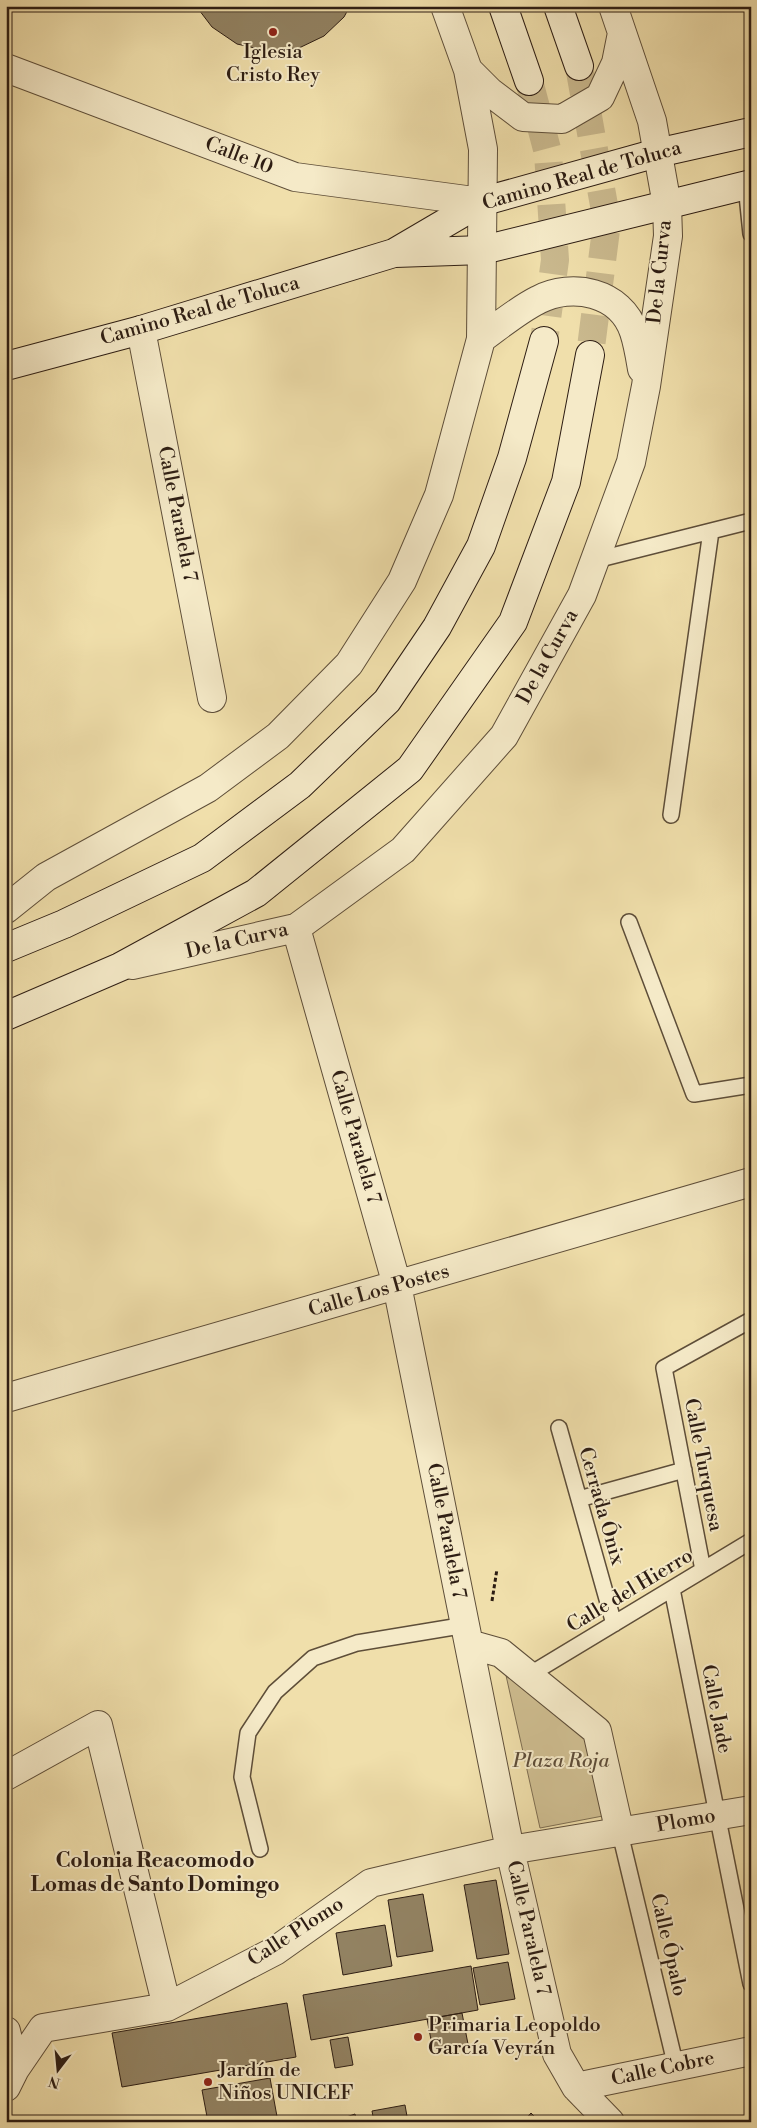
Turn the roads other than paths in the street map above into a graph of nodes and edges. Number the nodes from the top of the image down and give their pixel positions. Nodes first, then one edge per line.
1 (445, 6) edge
2 (503, 6) edge
3 (558, 6) edge
4 (612, 6) edge
5 (622, 33) junction
6 (579, 66) tunnel mouth
7 (6, 68) edge
8 (468, 70) junction
9 (529, 81) tunnel mouth
10 (751, 132) edge
11 (657, 153) junction
12 (748, 185) edge
13 (482, 202) junction
14 (667, 205) junction
15 (751, 234) edge
16 (483, 250) junction
17 (394, 253) junction
18 (141, 330) junction
19 (481, 339) junction
20 (544, 341) tunnel mouth
21 (590, 355) tunnel mouth
22 (6, 366) edge
23 (646, 386) junction
24 (751, 521) edge
25 (711, 531) junction
26 (596, 560) junction
27 (212, 698) dead end
28 (670, 815) dead end
29 (6, 909) edge
30 (629, 922) dead end
31 (296, 928) junction
32 (6, 948) edge
33 (120, 967) junction
34 (6, 1016) edge
35 (751, 1085) edge
36 (751, 1182) edge
37 (397, 1285) junction
38 (751, 1320) edge
39 (6, 1398) edge
40 (559, 1428) dead end
41 (684, 1470) junction
42 (579, 1499) junction
43 (751, 1541) edge
44 (703, 1570) junction
45 (672, 1589) junction
46 (614, 1624) junction
47 (467, 1635) junction
48 (529, 1676) junction
49 (6, 1776) edge
50 (751, 1810) edge
51 (717, 1815) junction
52 (620, 1833) junction
53 (260, 1849) dead end
54 (510, 1850) junction
55 (751, 1984) edge
56 (168, 2007) junction
57 (6, 2031) edge
58 (751, 2051) edge
59 (676, 2067) junction
60 (11, 2078) edge
61 (576, 2087) junction
62 (610, 2122) edge

1 - 8 street
2 - 9 street
3 - 6 street
4 - 5 street, De la Curva
5 - 8 street
5 - 11 street, De la Curva
7 - 13 street, Calle 10
8 - 13 street
10 - 11 street, Camino Real de Toluca
11 - 13 street, Camino Real de Toluca
11 - 14 street, De la Curva
12 - 14 street, Camino Real de Toluca
12 - 15 lane
13 - 16 street
13 - 17 street, Camino Real de Toluca
14 - 16 street, Camino Real de Toluca
14 - 23 street, De la Curva
16 - 17 street, Camino Real de Toluca
16 - 19 street
17 - 18 street, Camino Real de Toluca
18 - 22 street, Camino Real de Toluca
18 - 27 street, Calle Paralela 7
19 - 23 street
19 - 29 street
20 - 32 street
21 - 33 street
23 - 26 street, De la Curva
24 - 25 lane
25 - 26 lane
25 - 28 lane
26 - 31 street, De la Curva
30 - 35 lane
31 - 33 street, De la Curva
31 - 37 street, Calle Paralela 7
33 - 34 street, De la Curva
36 - 37 street, Calle Los Postes
37 - 39 street, Calle Los Postes
37 - 47 street, Calle Paralela 7
38 - 41 lane, Calle Turquesa
40 - 42 lane, Cerrada Ónix
41 - 42 lane
41 - 44 lane, Calle Turquesa
42 - 46 lane, Cerrada Ónix
43 - 44 lane, Calle del Hierro
44 - 45 lane, Calle del Hierro
45 - 46 lane, Calle del Hierro
45 - 51 lane, Calle Jade
46 - 48 lane, Calle del Hierro
47 - 48 street
47 - 53 lane
47 - 54 street, Calle Paralela 7
48 - 52 street
49 - 56 street
50 - 51 street, Plomo
51 - 52 street, Plomo
51 - 55 lane, Calle Jade
52 - 54 street, Calle Plomo
52 - 59 lane, Calle Ópalo
54 - 56 street, Calle Plomo
54 - 61 street, Calle Paralela 7
56 - 60 street, Calle Plomo
57 - 60 street
58 - 59 street, Calle Cobre
59 - 61 street, Calle Cobre
61 - 62 street, Calle Paralela 7

